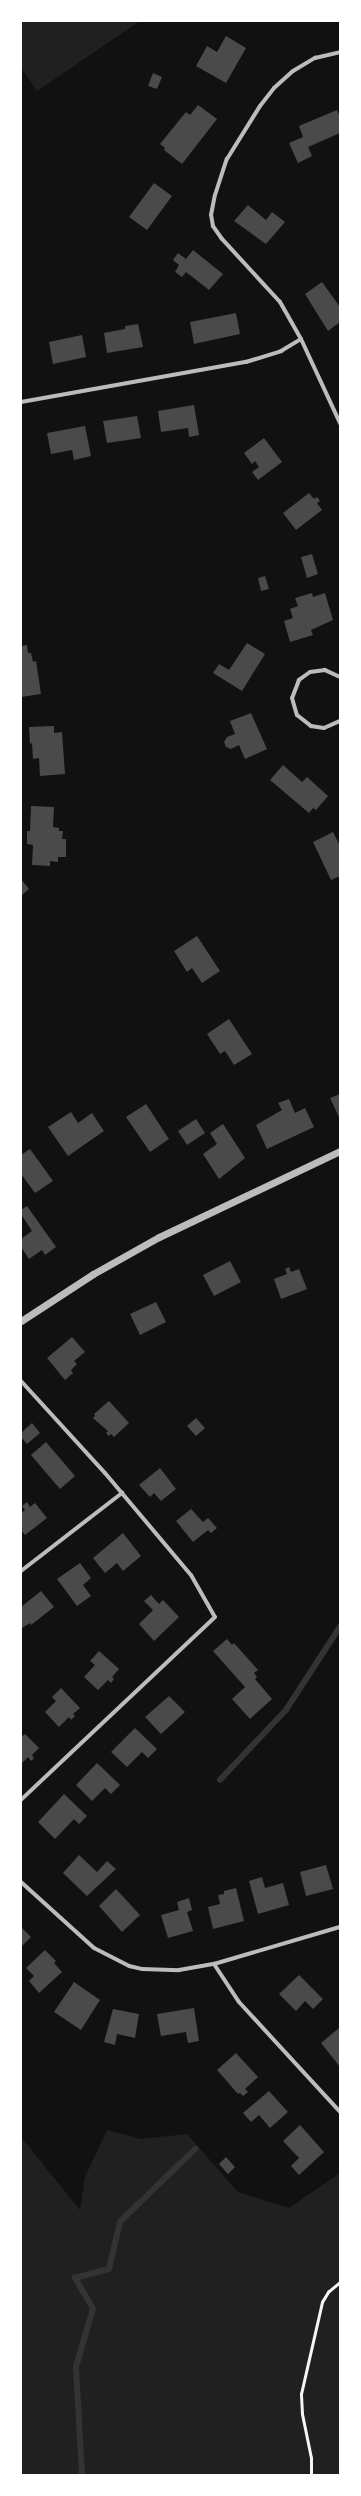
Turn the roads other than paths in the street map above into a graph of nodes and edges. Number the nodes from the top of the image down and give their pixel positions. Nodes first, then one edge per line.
1 (340, 52) edge
2 (301, 339) junction
3 (21, 402) edge
4 (340, 423) edge
5 (340, 677) edge
6 (340, 721) edge
7 (340, 1151) edge
8 (21, 1321) edge
9 (21, 1381) edge
10 (122, 1493) junction
11 (21, 1572) edge
12 (21, 1800) edge
13 (21, 1882) edge
14 (340, 1927) edge
15 (214, 1964) junction
16 (340, 2112) edge

1 - 2 street
2 - 3 street
2 - 4 street
5 - 6 street
7 - 8 street
9 - 10 street
10 - 11 street
10 - 12 street
13 - 15 street
14 - 15 street
15 - 16 street

